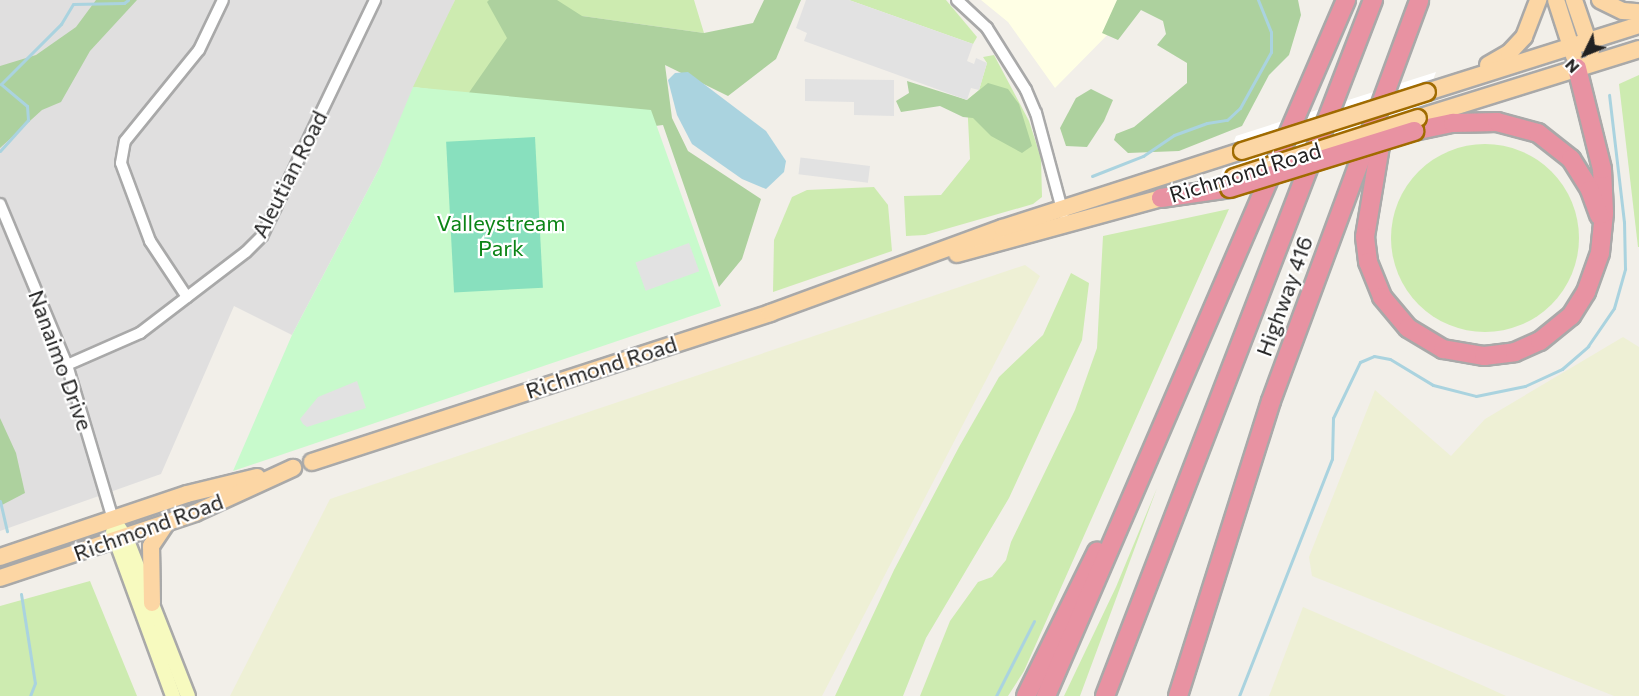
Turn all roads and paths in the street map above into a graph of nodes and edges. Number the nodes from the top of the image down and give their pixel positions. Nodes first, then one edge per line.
1 (223, 0) edge
2 (375, 0) edge
3 (957, 0) edge
4 (1346, 0) edge
5 (1373, 0) edge
6 (1419, 0) edge
7 (1538, 0) edge
8 (1556, 0) edge
9 (1574, 0) edge
10 (1600, 0) edge
11 (1639, 12) edge
12 (1639, 25) edge
13 (1588, 41) junction
14 (1570, 46) junction
15 (1639, 49) edge
16 (1398, 59) junction
17 (1586, 65) junction
18 (1444, 87) junction
19 (1416, 125) junction
20 (1161, 198) joint
21 (0, 204) edge
22 (1063, 207) junction
23 (1064, 225) junction
24 (1602, 237) junction
25 (909, 264) junction
26 (187, 297) junction
27 (1188, 364) junction
28 (67, 365) junction
29 (312, 462) joint
30 (292, 468) junction
31 (113, 519) junction
32 (167, 523) junction
33 (119, 540) junction
34 (0, 557) edge
35 (0, 578) edge
36 (152, 603) junction
37 (1203, 612) junction
38 (173, 696) edge
39 (188, 696) edge
40 (1026, 696) edge
41 (1046, 696) edge
42 (1105, 696) edge
43 (1170, 696) edge
44 (1178, 696) edge

1 - 26 street
2 - 26 street, Aleutian Road
3 - 22 street
4 - 27 highway
5 - 42 highway
6 - 16 highway, Highway 416
7 - 18 main road
8 - 14 main road
9 - 13 main road
10 - 11 main road
12 - 13 main road, Richmond Road
13 - 14 main road, Richmond Road
13 - 17 main road
14 - 17 main road
14 - 18 main road, Richmond Road
15 - 17 main road
16 - 24 highway
16 - 37 highway, Highway 416
17 - 19 main road
17 - 24 highway
18 - 22 main road, Richmond Road, bridge
19 - 20 highway, bridge
19 - 24 highway
20 - 23 main road, Richmond Road
21 - 28 street, Nanaimo Drive
22 - 23 street
22 - 25 main road, Richmond Road
23 - 25 main road, Richmond Road
25 - 29 main road, Richmond Road
26 - 28 street, Aleutian Road
27 - 40 highway
27 - 41 highway
28 - 31 street, Nanaimo Drive
29 - 30 main road, Richmond Road
30 - 31 main road, Richmond Road
30 - 32 main road, Richmond Road
31 - 33 main road
31 - 34 main road, Richmond Road
32 - 33 main road, Richmond Road
32 - 36 main road
33 - 35 main road, Richmond Road
33 - 36 main road
33 - 38 main road
36 - 39 main road
37 - 43 highway
37 - 44 highway

